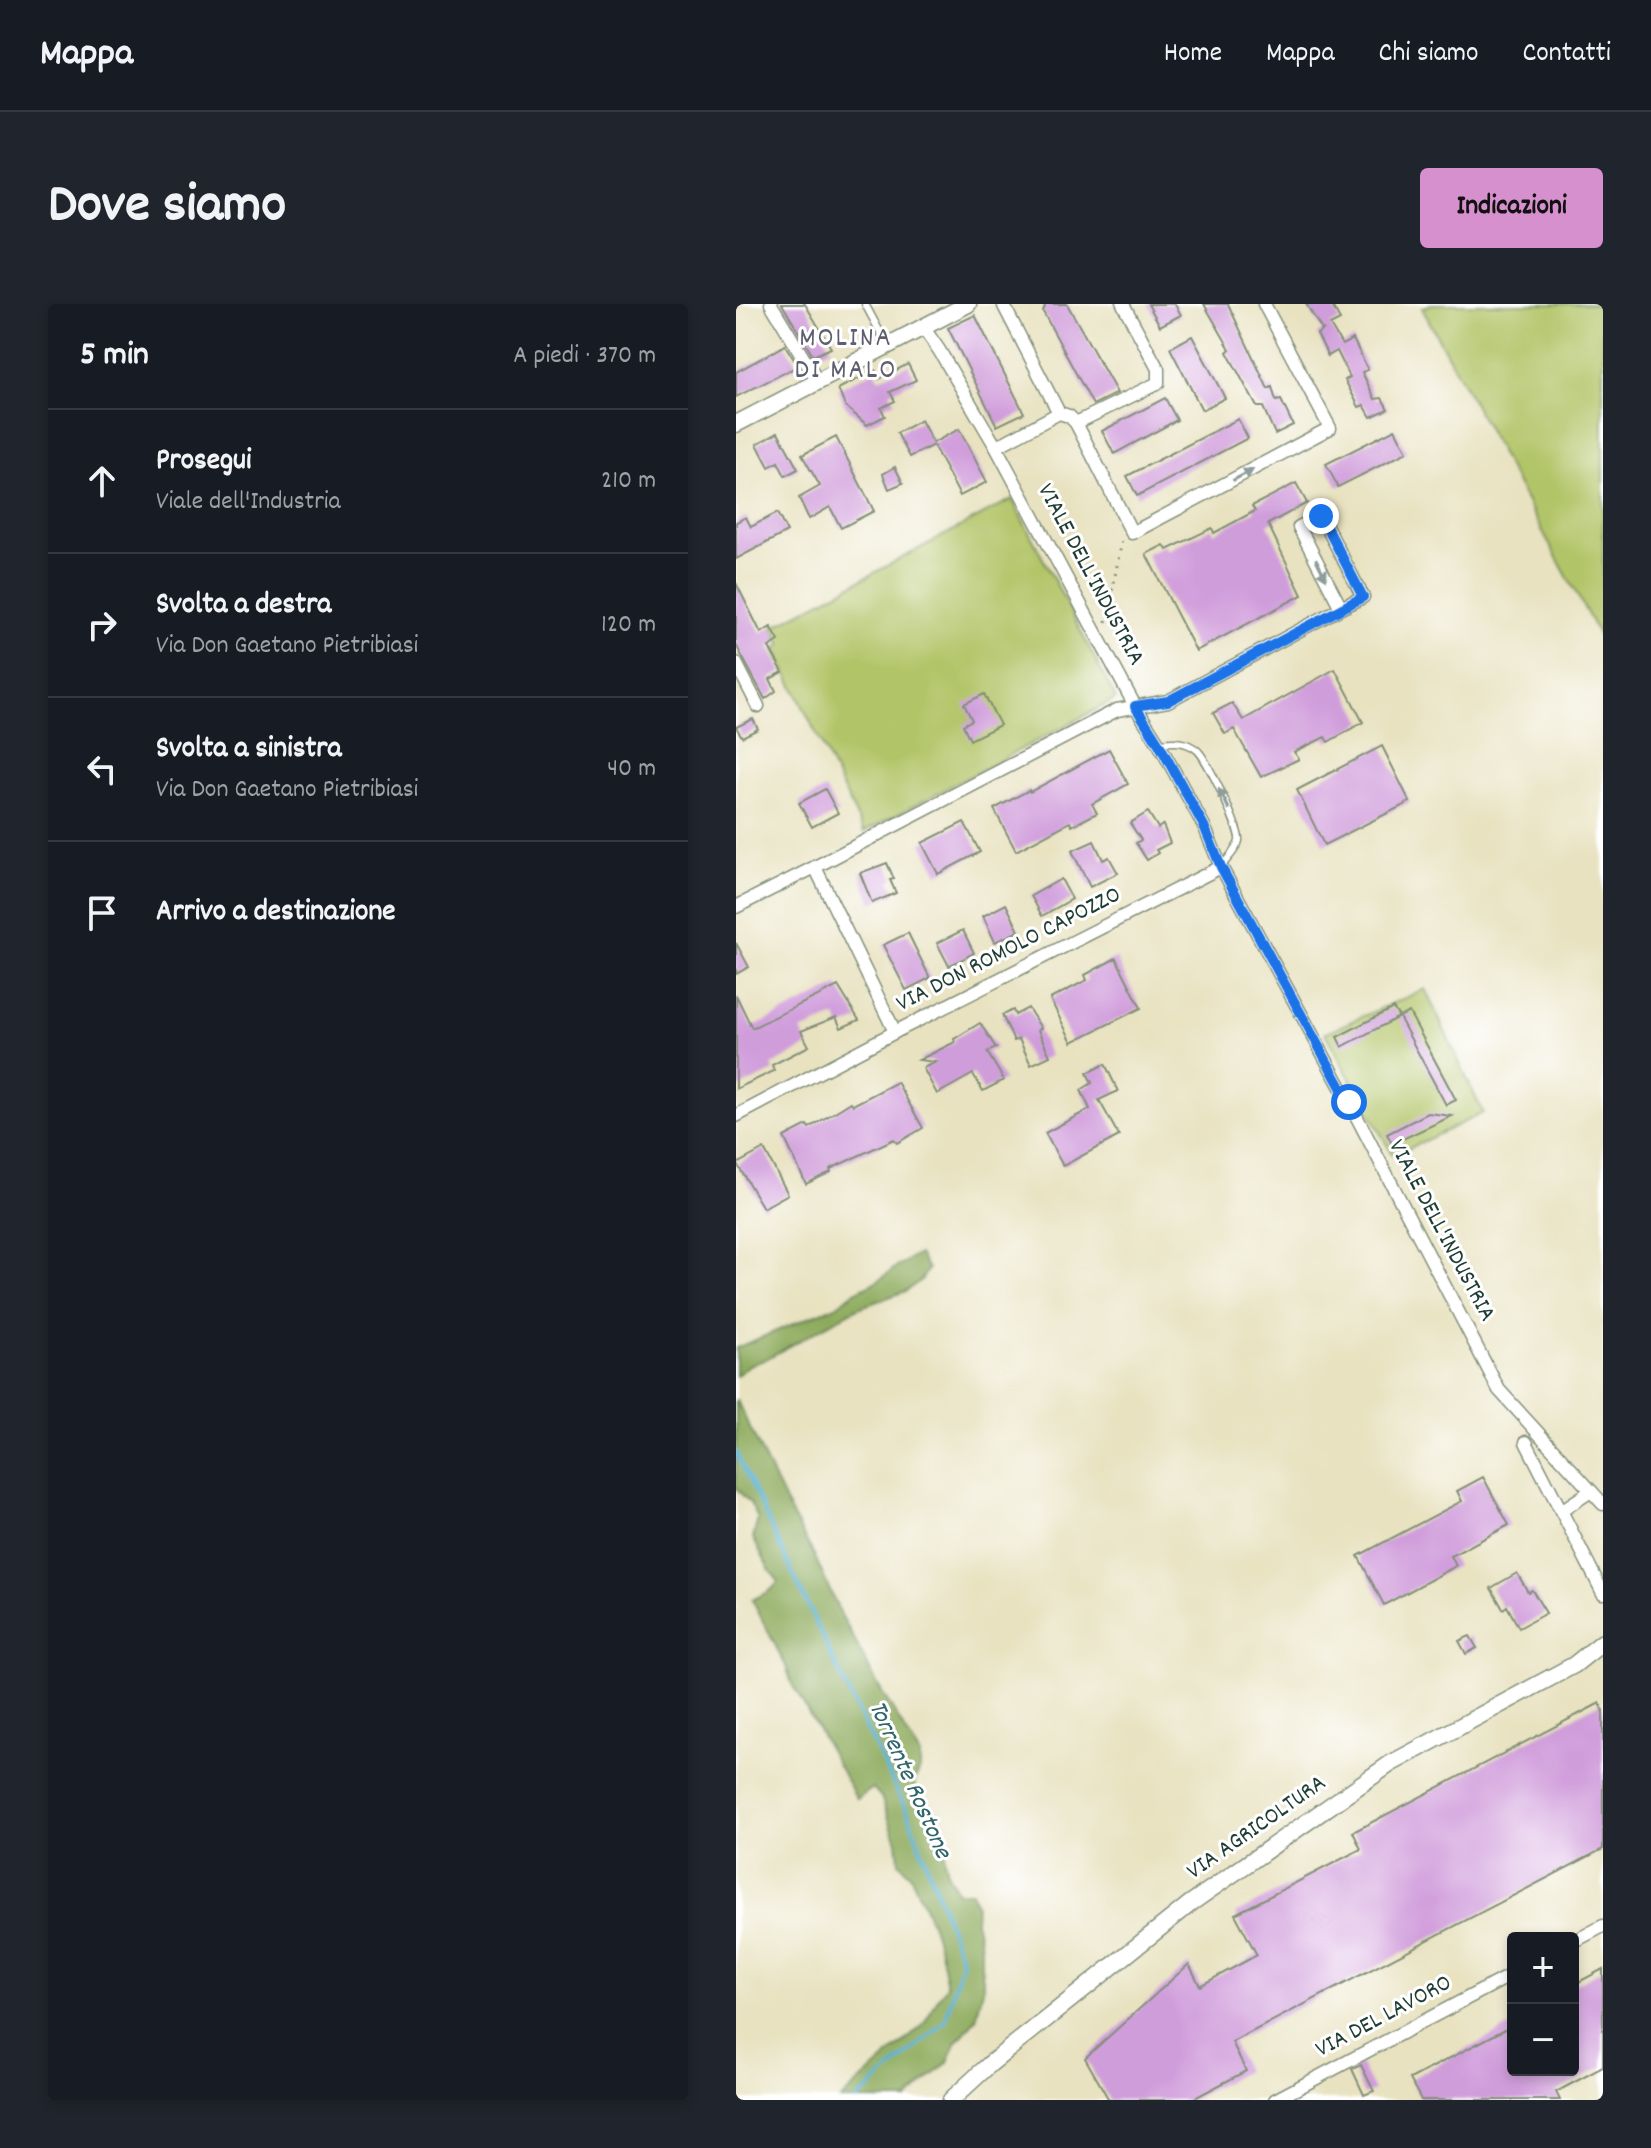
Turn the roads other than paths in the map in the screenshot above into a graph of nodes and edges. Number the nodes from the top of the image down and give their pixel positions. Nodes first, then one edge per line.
1 (771, 304) edge
2 (865, 304) edge
3 (968, 304) edge
4 (1123, 304) edge
5 (1264, 304) edge
6 (1004, 306) dead end
7 (923, 327) junction
8 (887, 345) junction
9 (818, 382) junction
10 (1059, 413) junction
11 (1076, 423) junction
12 (736, 424) edge
13 (996, 447) junction
14 (1341, 608) junction
15 (736, 665) edge
16 (758, 706) dead end
17 (1135, 706) junction
18 (1159, 744) junction
19 (815, 867) junction
20 (1221, 867) junction
21 (736, 907) edge
22 (895, 1032) junction
23 (736, 1116) edge
24 (1526, 1442) dead end
25 (1591, 1491) junction
26 (1603, 1504) edge
27 (1561, 1511) junction
28 (1603, 1593) edge
29 (1603, 1642) edge
30 (1603, 1658) edge
31 (1574, 1665) junction
32 (1603, 1926) edge
33 (1579, 1939) edge
34 (1507, 1977) edge
35 (951, 2100) edge
36 (1275, 2100) edge

1 - 9 street
2 - 8 lane
3 - 7 main road
4 - 11 street
11 -> 5 street
6 - 10 street
7 - 8 main road
7 - 13 street, VIALE DELL'INDUSTRIA
8 - 9 main road
9 - 12 main road
10 - 11 street
10 - 13 street
13 - 17 street, VIALE DELL'INDUSTRIA
14 -> 14 street
14 - 17 street
15 - 16 street
17 - 18 street, VIALE DELL'INDUSTRIA
17 - 19 street
18 - 20 street, VIALE DELL'INDUSTRIA
20 -> 18 lane
19 - 21 street
19 - 22 street, VIA DON ROMOLO CAPOZZO
20 - 22 street, VIA DON ROMOLO CAPOZZO
20 - 25 street, VIALE DELL'INDUSTRIA
22 - 23 street
24 - 27 street
25 - 26 street, VIALE DELL'INDUSTRIA
25 - 27 street
27 - 28 street
29 - 31 main road, VIA AGRICOLTURA
30 - 31 main road, VIA AGRICOLTURA
31 - 35 main road, VIA AGRICOLTURA
32 - 33 street
34 - 36 street, VIA DEL LAVORO

